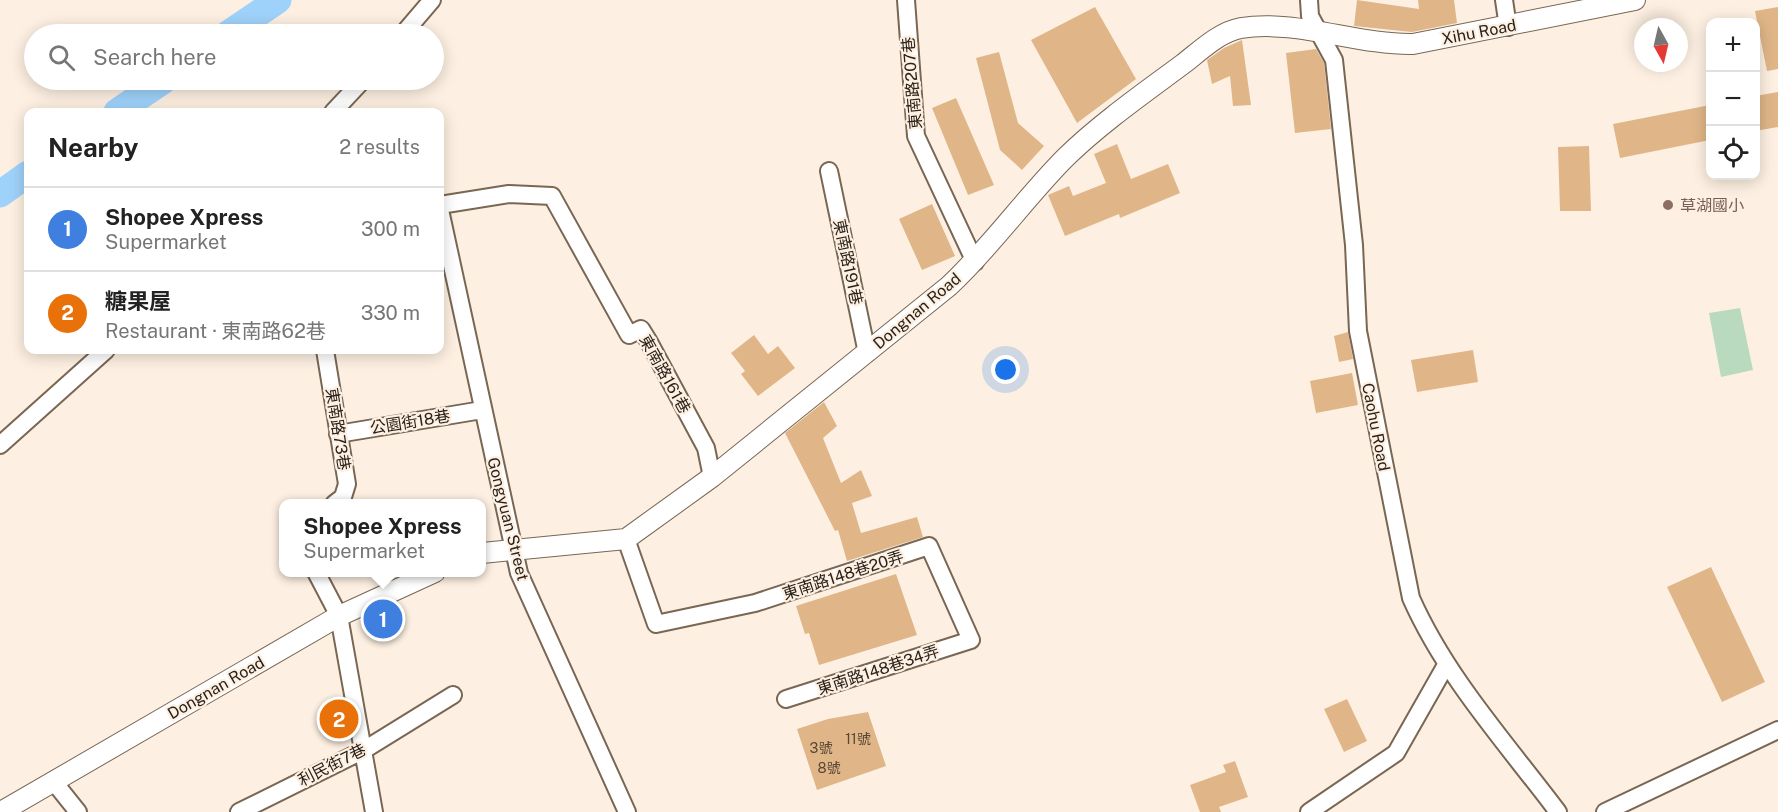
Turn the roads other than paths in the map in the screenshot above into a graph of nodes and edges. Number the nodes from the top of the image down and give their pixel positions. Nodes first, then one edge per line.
1 (432, 0) edge
2 (906, 0) edge
3 (1309, 0) edge
4 (1504, 0) edge
5 (1635, 0) edge
6 (412, 24) edge
7 (1508, 27) junction
8 (1321, 33) junction
9 (354, 90) edge
10 (337, 108) edge
11 (829, 171) dead end
12 (444, 204) edge
13 (444, 229) edge
14 (975, 262) junction
15 (867, 353) junction
16 (101, 354) edge
17 (326, 354) edge
18 (482, 410) junction
19 (338, 434) junction
20 (0, 444) edge
21 (712, 477) junction
22 (340, 499) edge
23 (626, 538) junction
24 (513, 548) junction
25 (486, 552) edge
26 (318, 577) edge
27 (426, 577) edge
28 (339, 616) junction
29 (970, 640) joint
30 (1446, 665) junction
31 (453, 695) dead end
32 (786, 699) dead end
33 (1778, 730) edge
34 (364, 750) junction
35 (54, 783) junction
36 (1, 812) edge
37 (78, 812) edge
38 (239, 812) edge
39 (374, 812) edge
40 (627, 812) edge
41 (1309, 812) edge
42 (1558, 812) edge
43 (1605, 812) edge

1 - 6 street
2 - 14 street, 東南路207巷
3 - 8 street, Caohu Road
4 - 7 street
5 - 7 street, Xihu Road
7 - 8 street, Xihu Road
8 - 14 street, Dongnan Road
8 - 30 street, Caohu Road
9 - 10 street
11 - 15 street, 東南路191巷
12 - 21 street, 東南路161巷
13 - 18 street, Gongyuan Street
14 - 15 street, Dongnan Road
15 - 21 street, Dongnan Road
16 - 20 street
17 - 19 street, 東南路73巷
18 - 19 street, 公園街18巷
18 - 24 street, Gongyuan Street
19 - 22 street, 東南路73巷
21 - 23 street, Dongnan Road
23 - 24 street
23 - 29 street, 東南路148巷20弄
24 - 25 street
24 - 40 street, Gongyuan Street
26 - 28 street
27 - 28 street, Dongnan Road
28 - 34 street
28 - 35 street, Dongnan Road
29 - 32 street, 東南路148巷34弄
30 - 41 street
30 - 42 street, Caohu Road
31 - 34 street, 利民街7巷
33 - 43 street
34 - 38 street, 利民街7巷
34 - 39 street
35 - 36 street, Dongnan Road
35 - 37 street

